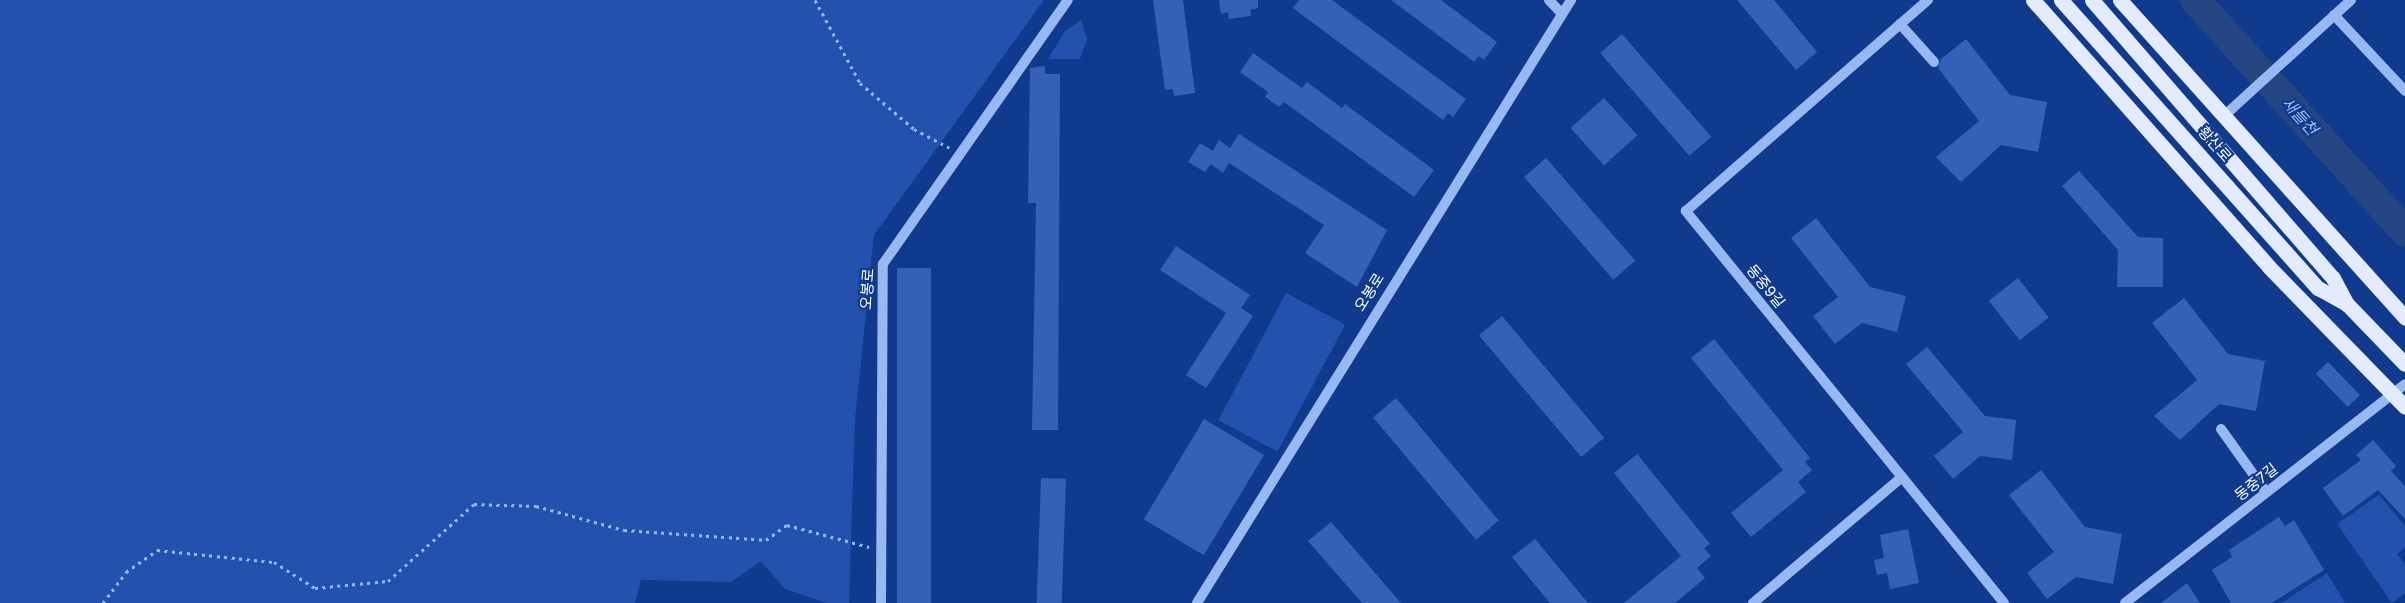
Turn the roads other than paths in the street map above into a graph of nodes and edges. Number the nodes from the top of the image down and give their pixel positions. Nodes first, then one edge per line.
1 (1068, 0) edge
2 (1550, 0) edge
3 (1571, 0) edge
4 (1928, 0) edge
5 (2033, 0) edge
6 (2061, 0) edge
7 (2092, 0) edge
8 (2120, 0) edge
9 (2351, 0) edge
10 (1562, 14) junction
11 (2334, 15) junction
12 (1900, 24) junction
13 (1934, 62) dead end
14 (2405, 91) edge
15 (2224, 116) junction
16 (2347, 304) junction
17 (2405, 318) edge
18 (2405, 364) edge
19 (2399, 389) edge
20 (2405, 407) edge
21 (2221, 429) dead end
22 (1902, 477) junction
23 (2266, 492) junction
24 (881, 603) edge
25 (1197, 603) edge
26 (1753, 603) edge
27 (2004, 603) edge
28 (2125, 603) edge

1 - 24 street, 오봉로
2 - 10 street
3 - 10 street, 오봉로
4 - 12 street, 동중9길
5 - 19 main road
6 - 16 main road, 황산로
7 - 16 main road, 황산로
8 - 15 main road
9 - 11 street
10 - 25 street, 오봉로
11 - 14 street
11 - 15 street
12 - 13 street
12 - 22 street, 동중9길
15 - 17 main road
16 - 18 main road, 황산로
19 - 20 main road
19 - 23 street, 동중7길
21 - 23 street
22 - 26 street
22 - 27 street
23 - 28 street, 동중7길

